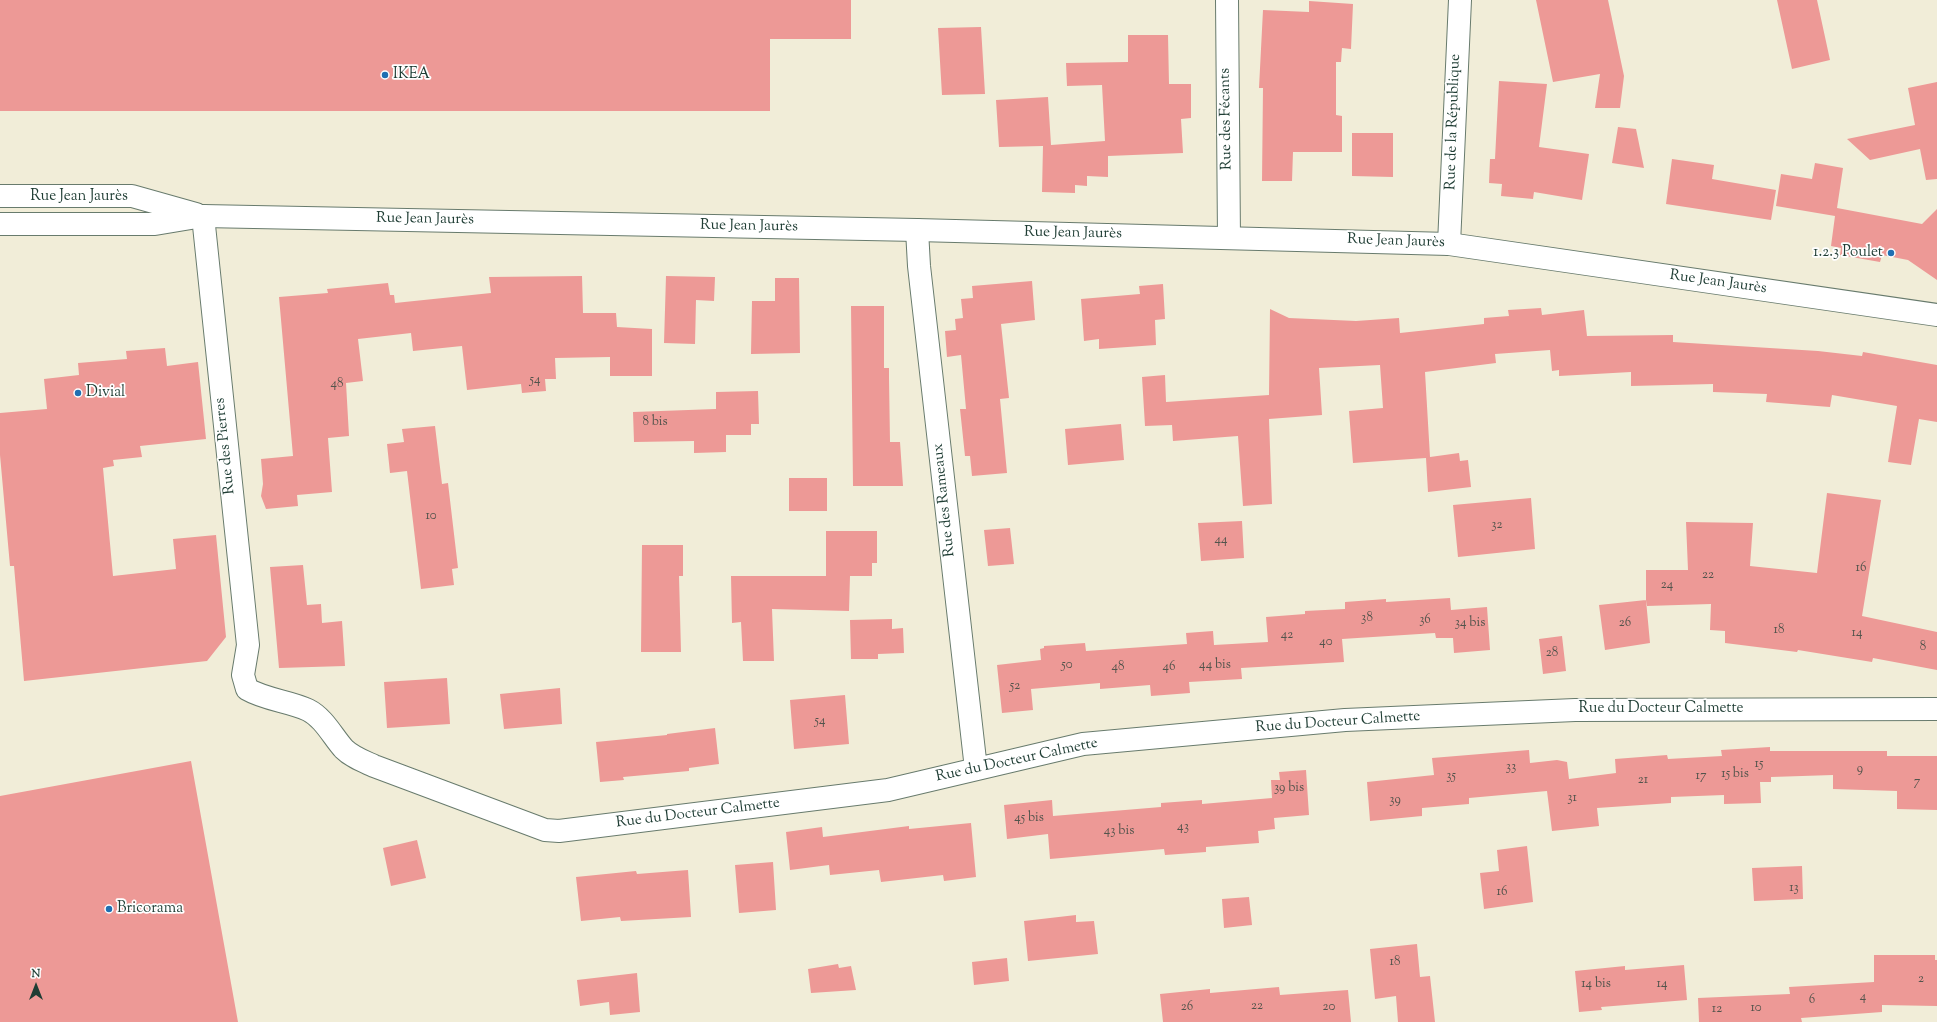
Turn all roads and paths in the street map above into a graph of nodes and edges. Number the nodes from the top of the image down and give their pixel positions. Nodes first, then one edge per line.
1 (1227, 0) edge
2 (1460, 0) edge
3 (0, 196) edge
4 (203, 216) junction
5 (0, 224) edge
6 (917, 230) junction
7 (1229, 238) junction
8 (1449, 244) junction
9 (1937, 315) edge
10 (243, 675) joint
11 (1937, 709) edge
12 (976, 770) junction

1 - 7 street, Rue des Fécants
2 - 8 street, Rue de la République
3 - 4 street, Rue Jean Jaurès
4 - 5 street, Rue Jean Jaurès
4 - 6 street, Rue Jean Jaurès
4 - 10 street, Rue des Pierres
6 - 7 street, Rue Jean Jaurès
6 - 12 street, Rue des Rameaux
7 - 8 street, Rue Jean Jaurès
8 - 9 street, Rue Jean Jaurès
10 - 12 street, Rue du Docteur Calmette
11 - 12 street, Rue du Docteur Calmette

